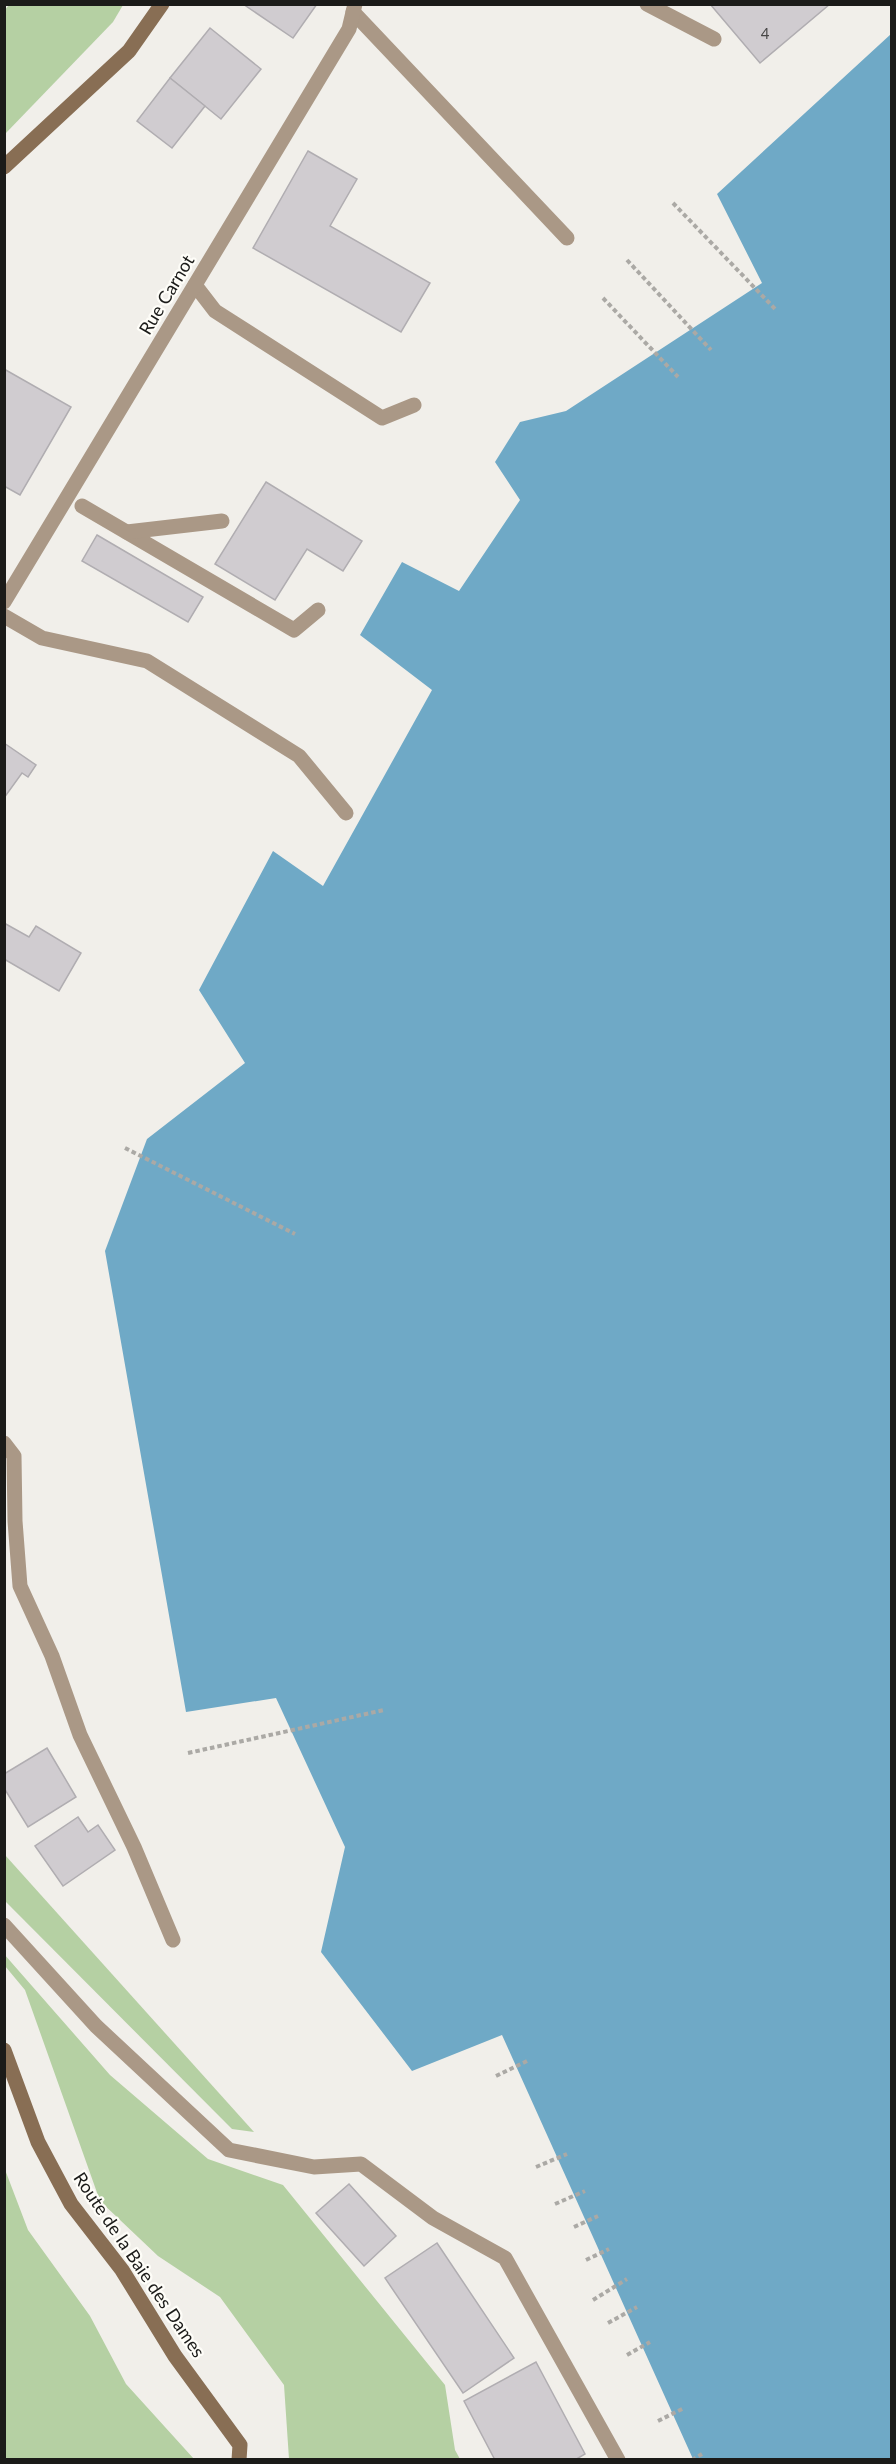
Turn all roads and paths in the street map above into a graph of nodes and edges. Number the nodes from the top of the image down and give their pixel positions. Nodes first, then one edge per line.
1 (162, 4) edge
2 (647, 4) edge
3 (354, 8) edge
4 (714, 39) dead end
5 (4, 167) edge
6 (673, 203) dead end
7 (567, 238) dead end
8 (627, 261) dead end
9 (195, 285) junction
10 (603, 297) dead end
11 (777, 311) dead end
12 (711, 350) dead end
13 (678, 377) dead end
14 (414, 405) dead end
15 (82, 506) dead end
16 (222, 521) dead end
17 (127, 532) junction
18 (4, 602) edge
19 (318, 610) dead end
20 (4, 616) edge
21 (346, 813) dead end
22 (125, 1148) dead end
23 (295, 1234) dead end
24 (4, 1443) edge
25 (384, 1710) dead end
26 (188, 1753) dead end
27 (4, 1925) edge
28 (173, 1940) dead end
29 (4, 2050) edge
30 (527, 2061) dead end
31 (496, 2076) dead end
32 (567, 2154) dead end
33 (536, 2167) dead end
34 (585, 2191) dead end
35 (555, 2204) dead end
36 (598, 2216) dead end
37 (574, 2227) dead end
38 (609, 2249) dead end
39 (586, 2260) dead end
40 (627, 2279) dead end
41 (593, 2300) dead end
42 (637, 2307) dead end
43 (608, 2323) dead end
44 (650, 2342) dead end
45 (627, 2355) dead end
46 (684, 2408) dead end
47 (658, 2421) dead end
48 (702, 2454) dead end
49 (241, 2455) edge
50 (618, 2460) edge
51 (692, 2460) edge

1 - 5 main road
2 - 4 street
3 - 7 street
3 - 9 street, Rue Carnot
6 - 11 path
8 - 12 path
9 - 14 street
9 - 18 street, Rue Carnot
10 - 13 path
15 - 17 street
16 - 17 street
17 - 19 street
20 - 21 street
22 - 23 path
24 - 28 street
25 - 26 path
27 - 50 street
29 - 49 main road, Route de la Baie des Dames
30 - 31 path
32 - 33 path
34 - 35 path
36 - 37 path
38 - 39 path
40 - 41 path
42 - 43 path
44 - 45 path
46 - 47 path
48 - 51 path

